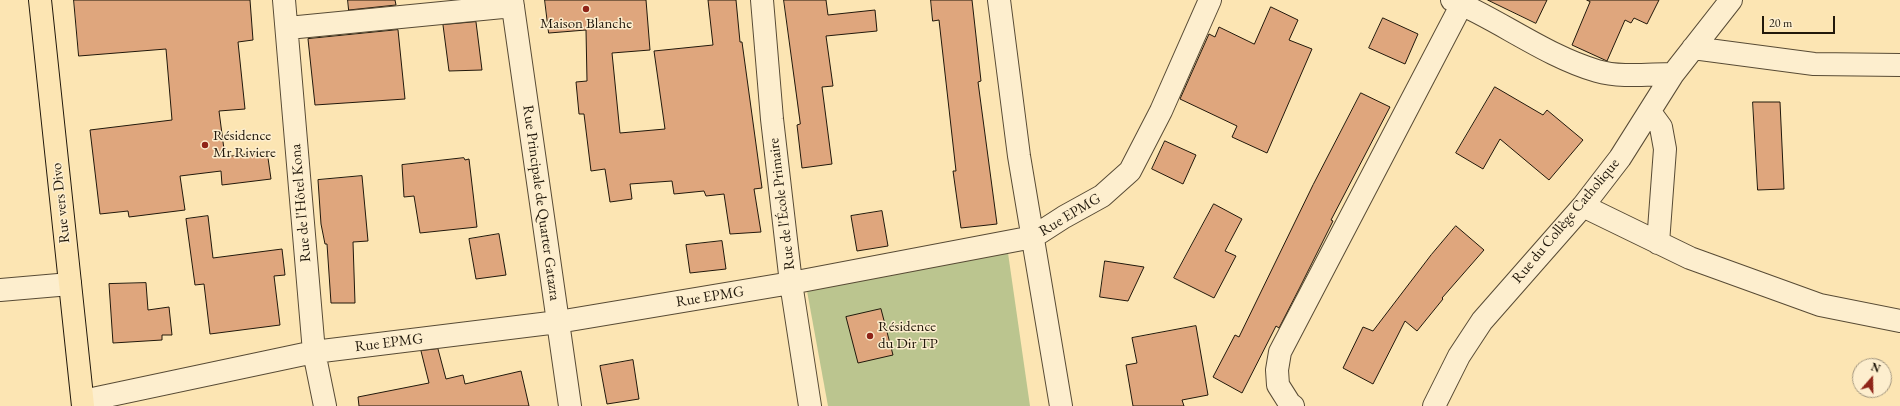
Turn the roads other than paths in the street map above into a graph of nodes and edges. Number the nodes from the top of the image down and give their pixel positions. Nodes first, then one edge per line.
1 (40, 0) edge
2 (284, 0) edge
3 (762, 0) edge
4 (999, 0) edge
5 (1210, 0) edge
6 (1731, 0) edge
7 (1459, 1) edge
8 (513, 3) edge
9 (288, 28) junction
10 (1694, 48) junction
11 (1900, 65) edge
12 (1673, 74) junction
13 (1650, 112) junction
14 (1583, 206) junction
15 (1033, 237) junction
16 (1658, 243) junction
17 (791, 283) junction
18 (70, 284) junction
19 (0, 290) edge
20 (1900, 321) edge
21 (558, 322) junction
22 (314, 352) junction
23 (83, 403) edge
24 (325, 406) edge
25 (570, 406) edge
26 (810, 406) edge
27 (1061, 406) edge
28 (1293, 406) edge
29 (1434, 406) edge

1 - 18 main road, Rue vers Divo
2 - 9 street, Rue de l'Hôtel Kona
3 - 17 street, Rue de l'École Primaire
4 - 15 street
5 - 15 street, Rue EPMG
6 - 10 street, Rue du Collège Catholique
7 - 12 street
7 - 28 street
8 - 9 street
8 - 21 street, Rue Principale de Quarter Gatazra
9 - 22 street, Rue de l'Hôtel Kona
10 - 11 street
10 - 12 street, Rue du Collège Catholique
12 - 13 street, Rue du Collège Catholique
13 - 14 street, Rue du Collège Catholique
13 - 16 street
14 - 16 street
14 - 29 street, Rue du Collège Catholique
15 - 17 street, Rue EPMG
15 - 27 street
16 - 20 street
17 - 21 street, Rue EPMG
17 - 26 street, Rue de l'École Primaire
18 - 19 street
18 - 23 main road, Rue vers Divo
21 - 22 street, Rue EPMG
21 - 25 street, Rue Principale de Quarter Gatazra
22 - 23 street, Rue EPMG
22 - 24 street, Rue de l'Hôtel Kona

